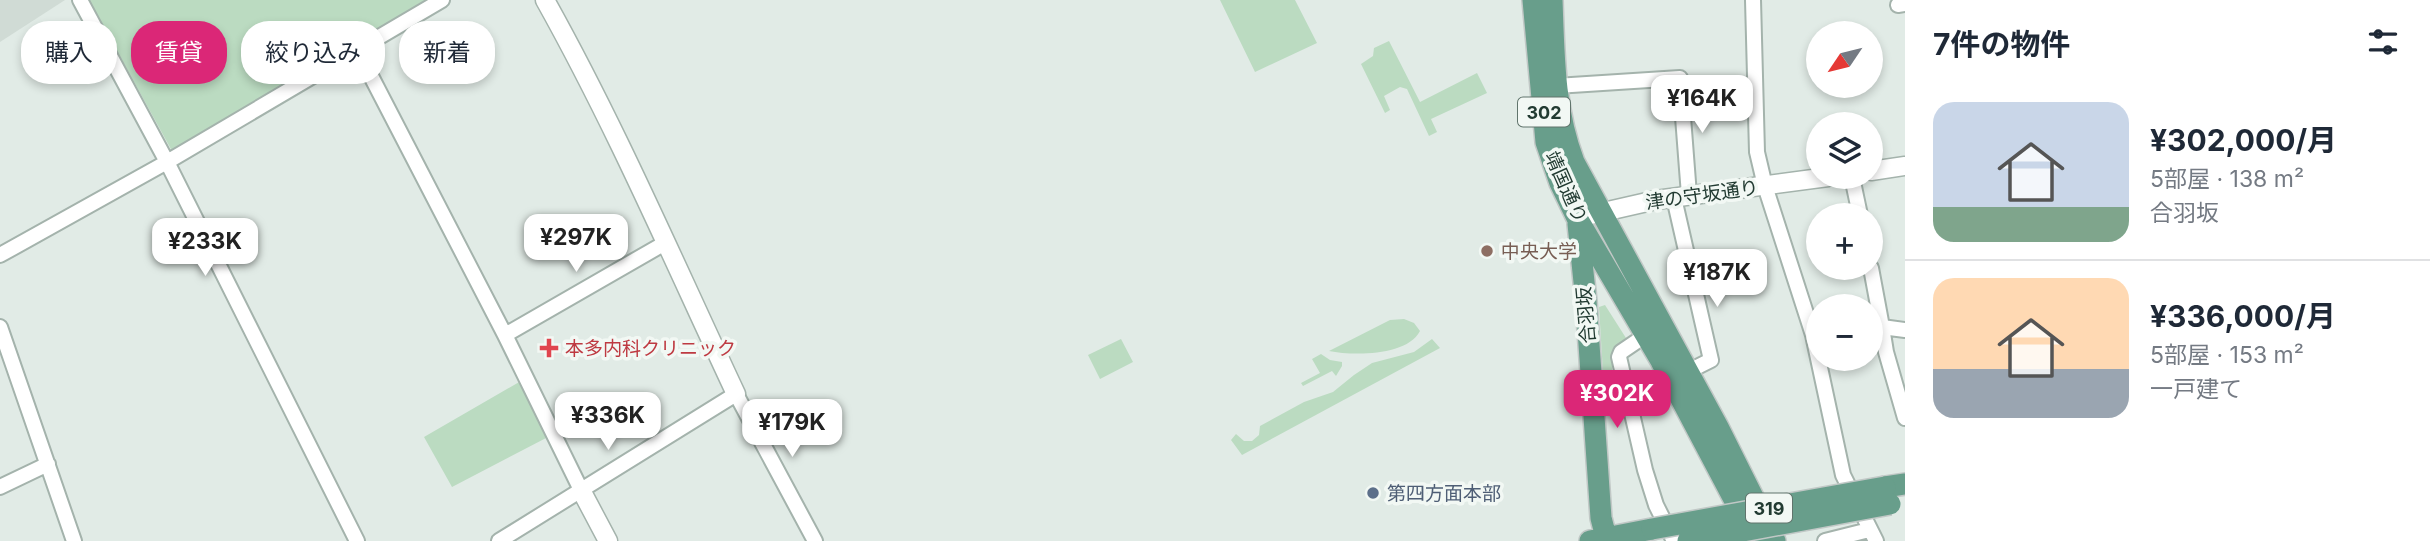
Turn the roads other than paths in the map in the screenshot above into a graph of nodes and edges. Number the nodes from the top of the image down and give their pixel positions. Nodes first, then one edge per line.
1 (80, 0) edge
2 (442, 0) edge
3 (545, 0) edge
4 (1534, 0) edge
5 (1552, 0) edge
6 (1753, 0) edge
7 (385, 33) edge
8 (298, 84) edge
9 (375, 84) edge
10 (1556, 86) junction
11 (167, 162) junction
12 (1905, 166) edge
13 (1883, 169) edge
14 (1806, 180) edge
15 (1765, 186) junction
16 (1682, 196) junction
17 (1600, 212) junction
18 (1577, 218) junction
19 (1591, 241) junction
20 (665, 243) junction
21 (0, 255) edge
22 (1588, 268) junction
23 (1623, 295) junction
24 (1586, 301) junction
25 (0, 327) edge
26 (1883, 327) edge
27 (1905, 330) edge
28 (1883, 333) edge
29 (505, 335) junction
30 (1646, 335) junction
31 (1684, 365) junction
32 (736, 394) junction
33 (1905, 418) edge
34 (48, 464) junction
35 (0, 487) edge
36 (581, 490) junction
37 (1896, 494) edge
38 (1873, 536) edge
39 (1601, 540) edge
40 (74, 541) edge
41 (357, 541) edge
42 (499, 541) edge
43 (608, 541) edge
44 (815, 541) edge
45 (1674, 541) edge
46 (1688, 541) edge
47 (1756, 541) edge
48 (1775, 541) edge
49 (1825, 541) edge

1 - 11 street
2 - 7 street
3 - 20 street
4 - 18 main road, 靖国通り / 302
5 - 10 main road, 靖国通り / 302
6 - 15 street
8 - 11 street
9 - 29 street
10 - 16 street
10 - 17 main road, 靖国通り / 302
11 - 21 street
11 - 41 street
12 - 13 street
14 - 15 street, 津の守坂通り
15 - 16 street, 津の守坂通り
15 - 38 street
16 - 17 street, 津の守坂通り
16 - 31 street
17 - 18 street, 津の守坂通り
17 - 19 main road
17 - 31 main road, 靖国通り / 302
18 - 19 main road, 靖国通り / 302
18 - 24 main road, 合羽坂 / 302
19 - 22 main road
19 - 23 main road, 靖国通り / 302
20 - 29 street
20 - 32 street
22 - 23 main road
22 - 24 main road
23 - 30 main road, 靖国通り / 302
24 - 39 main road, 合羽坂 / 302
25 - 34 street
26 - 27 street
28 - 33 street
29 - 36 street
30 - 45 street
30 - 47 main road, 靖国通り / 302
31 - 48 main road, 靖国通り / 302
32 - 36 street
32 - 44 street
34 - 35 street
34 - 40 street
36 - 42 street
36 - 43 street
37 - 39 main road, 319, bridge
37 - 46 main road, 319, bridge
38 - 49 street

